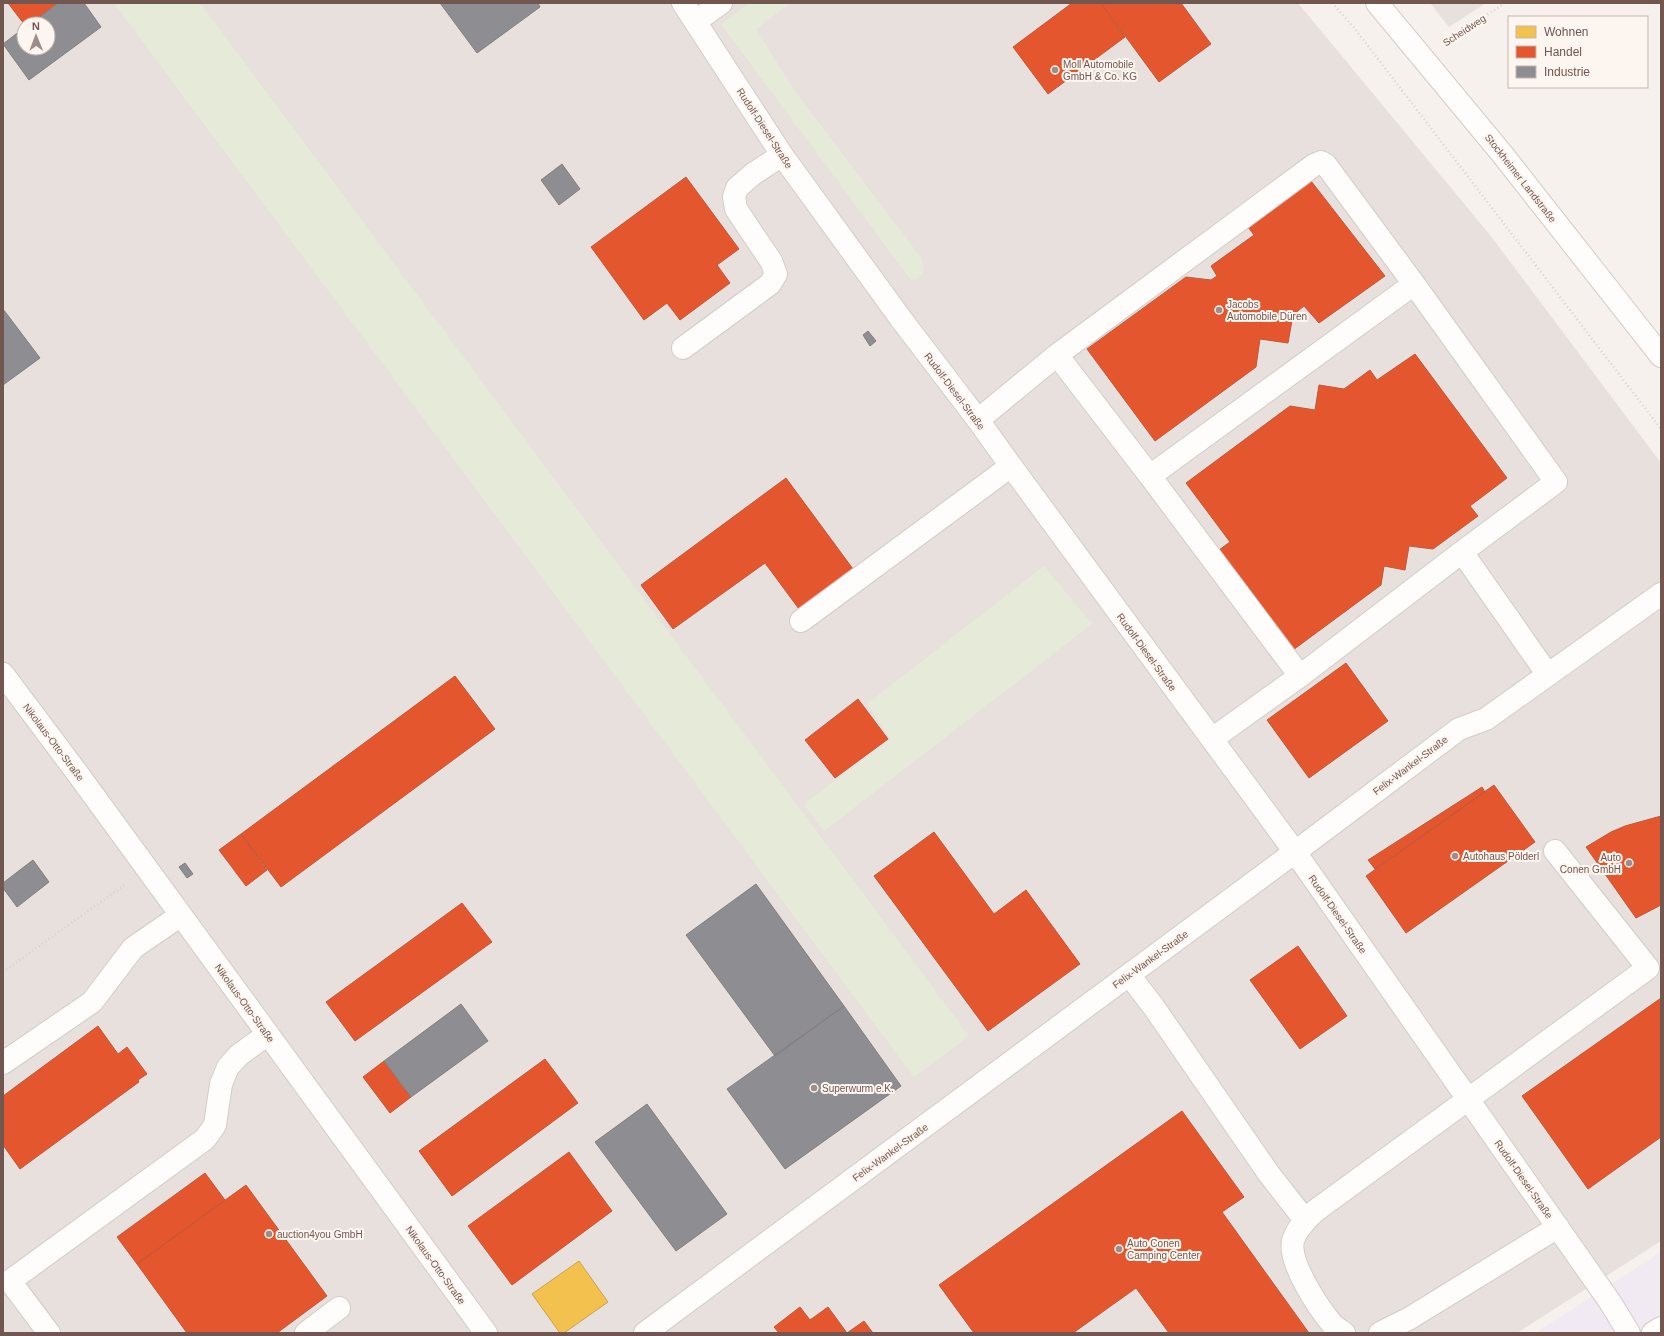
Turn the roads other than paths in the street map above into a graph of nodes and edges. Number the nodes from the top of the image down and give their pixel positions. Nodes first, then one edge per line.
1 (683, 3) edge
2 (721, 3) edge
3 (1377, 3) edge
4 (696, 21) junction
5 (782, 155) junction
6 (1414, 284) junction
7 (683, 348) dead end
8 (1057, 355) junction
9 (1661, 356) edge
10 (978, 420) junction
11 (1010, 466) junction
12 (1150, 476) junction
13 (1462, 552) junction
14 (1661, 594) edge
15 (802, 621) dead end
16 (3, 674) edge
17 (1548, 675) junction
18 (1300, 676) junction
19 (1212, 739) junction
20 (1555, 851) dead end
21 (1295, 852) junction
22 (181, 915) junction
23 (1129, 975) junction
24 (268, 1034) junction
25 (3, 1063) edge
26 (1469, 1100) junction
27 (1305, 1220) junction
28 (1558, 1227) junction
29 (339, 1308) dead end
30 (1661, 1328) edge
31 (48, 1333) edge
32 (306, 1333) edge
33 (486, 1333) edge
34 (645, 1333) edge
35 (1344, 1333) edge
36 (1380, 1333) edge
37 (1629, 1333) edge
38 (1653, 1333) edge

1 - 4 street, Rudolf-Diesel-Straße
2 - 4 street
3 - 9 street, Stockheimer Landstraße
4 - 5 street, Rudolf-Diesel-Straße
5 - 7 street
5 - 10 street, Rudolf-Diesel-Straße
6 - 8 street
6 - 12 street
6 - 13 street
8 - 10 street
8 - 12 street
10 - 11 street, Rudolf-Diesel-Straße
11 - 15 street
11 - 19 street, Rudolf-Diesel-Straße
12 - 18 street
13 - 17 street
13 - 18 street
14 - 17 street, Felix-Wankel-Straße
16 - 22 street, Nikolaus-Otto-Straße
17 - 21 street, Felix-Wankel-Straße
18 - 19 street
19 - 21 street, Rudolf-Diesel-Straße
20 - 26 street
21 - 23 street, Felix-Wankel-Straße
21 - 26 street, Rudolf-Diesel-Straße
22 - 24 street, Nikolaus-Otto-Straße
22 - 25 street
23 - 27 street
23 - 34 street, Felix-Wankel-Straße
24 - 31 street
24 - 33 street, Nikolaus-Otto-Straße
26 - 27 street
26 - 28 street, Rudolf-Diesel-Straße
27 - 35 street
28 - 36 street
28 - 37 street, Rudolf-Diesel-Straße
29 - 32 street
30 - 38 street

